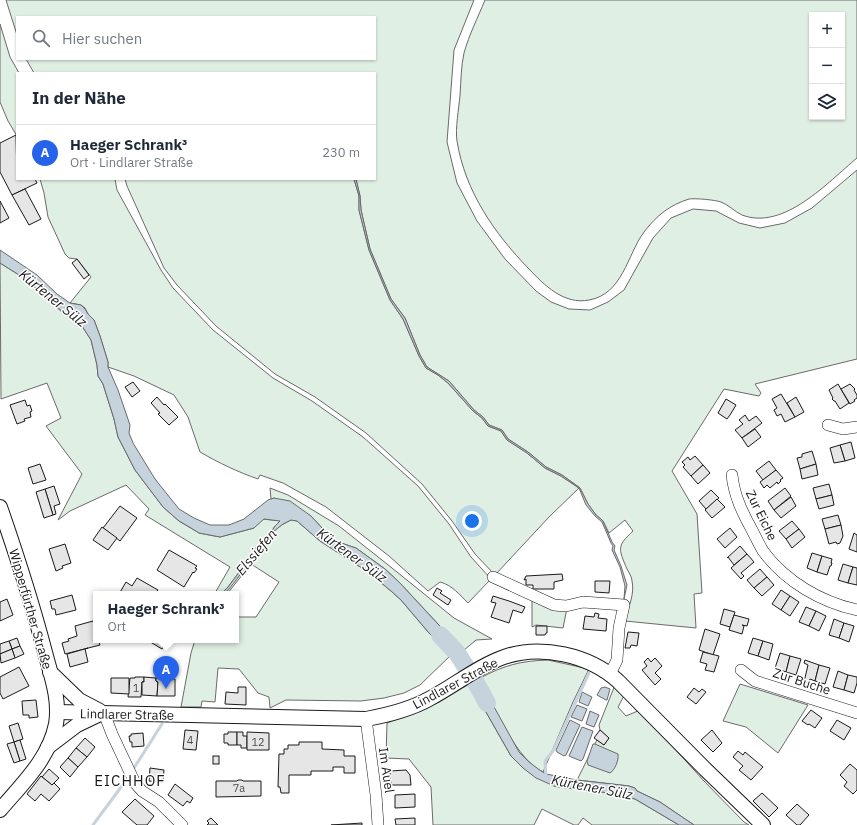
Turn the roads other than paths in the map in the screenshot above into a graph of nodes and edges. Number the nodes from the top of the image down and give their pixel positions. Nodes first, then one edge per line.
1 (828, 425) dead end
2 (857, 427) edge
3 (732, 475) dead end
4 (0, 507) edge
5 (493, 577) dead end
6 (857, 610) edge
7 (741, 670) dead end
8 (50, 672) junction
9 (610, 674) junction
10 (57, 712) junction
11 (104, 712) junction
12 (857, 713) edge
13 (366, 719) junction
14 (48, 747) junction
15 (0, 810) edge
16 (182, 825) edge
17 (378, 825) edge
18 (763, 825) edge

1 - 2 street
3 - 6 street, Zur Eiche
4 - 8 main road, Wipperfürther Straße
5 - 9 street
7 - 12 street, Zur Buche
8 - 10 main road, Wipperfürther Straße
8 - 11 main road
9 - 13 main road, Lindlarer Straße
9 - 18 main road, Lindlarer Straße
10 - 11 main road, Lindlarer Straße
10 - 14 main road, Wipperfürther Straße
11 - 13 main road, Lindlarer Straße
11 - 14 main road
11 - 16 street
13 - 17 street, Im Auel
14 - 15 main road

